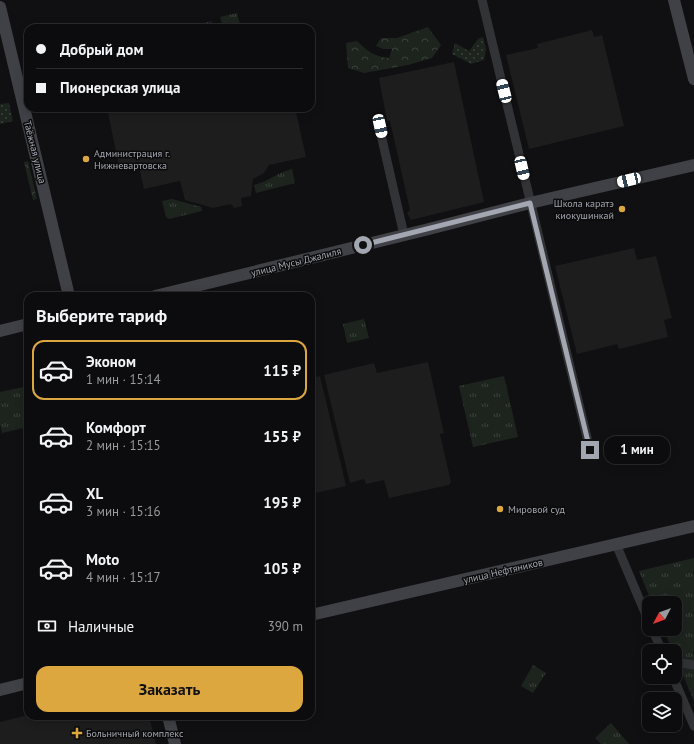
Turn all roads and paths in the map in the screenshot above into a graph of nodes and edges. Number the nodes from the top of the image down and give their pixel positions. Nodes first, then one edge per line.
1 (482, 0) edge
2 (674, 0) edge
3 (0, 7) edge
4 (694, 79) edge
5 (24, 108) edge
6 (25, 112) edge
7 (380, 126) dead end
8 (694, 165) edge
9 (530, 203) junction
10 (404, 235) junction
11 (68, 292) edge
12 (171, 292) edge
13 (24, 325) edge
14 (0, 331) edge
15 (590, 450) dead end
16 (694, 526) edge
17 (616, 544) junction
18 (642, 605) edge
19 (315, 614) edge
20 (682, 663) edge
21 (694, 665) edge
22 (24, 684) edge
23 (676, 684) edge
24 (0, 690) edge
25 (169, 720) edge
26 (694, 726) edge
27 (175, 744) edge

1 - 9 street
2 - 4 main road
3 - 5 main road, Таёжная улица
6 - 11 main road, Таёжная улица
7 - 10 street
8 - 9 main road, улица Мусы Джалиля
9 - 10 main road, улица Мусы Джалиля
9 - 15 street
10 - 12 main road, улица Мусы Джалиля
13 - 14 main road
16 - 17 main road, улица Нефтяников
17 - 18 street
17 - 19 main road, улица Нефтяников
20 - 21 street
22 - 24 main road
23 - 26 street
25 - 27 main road

